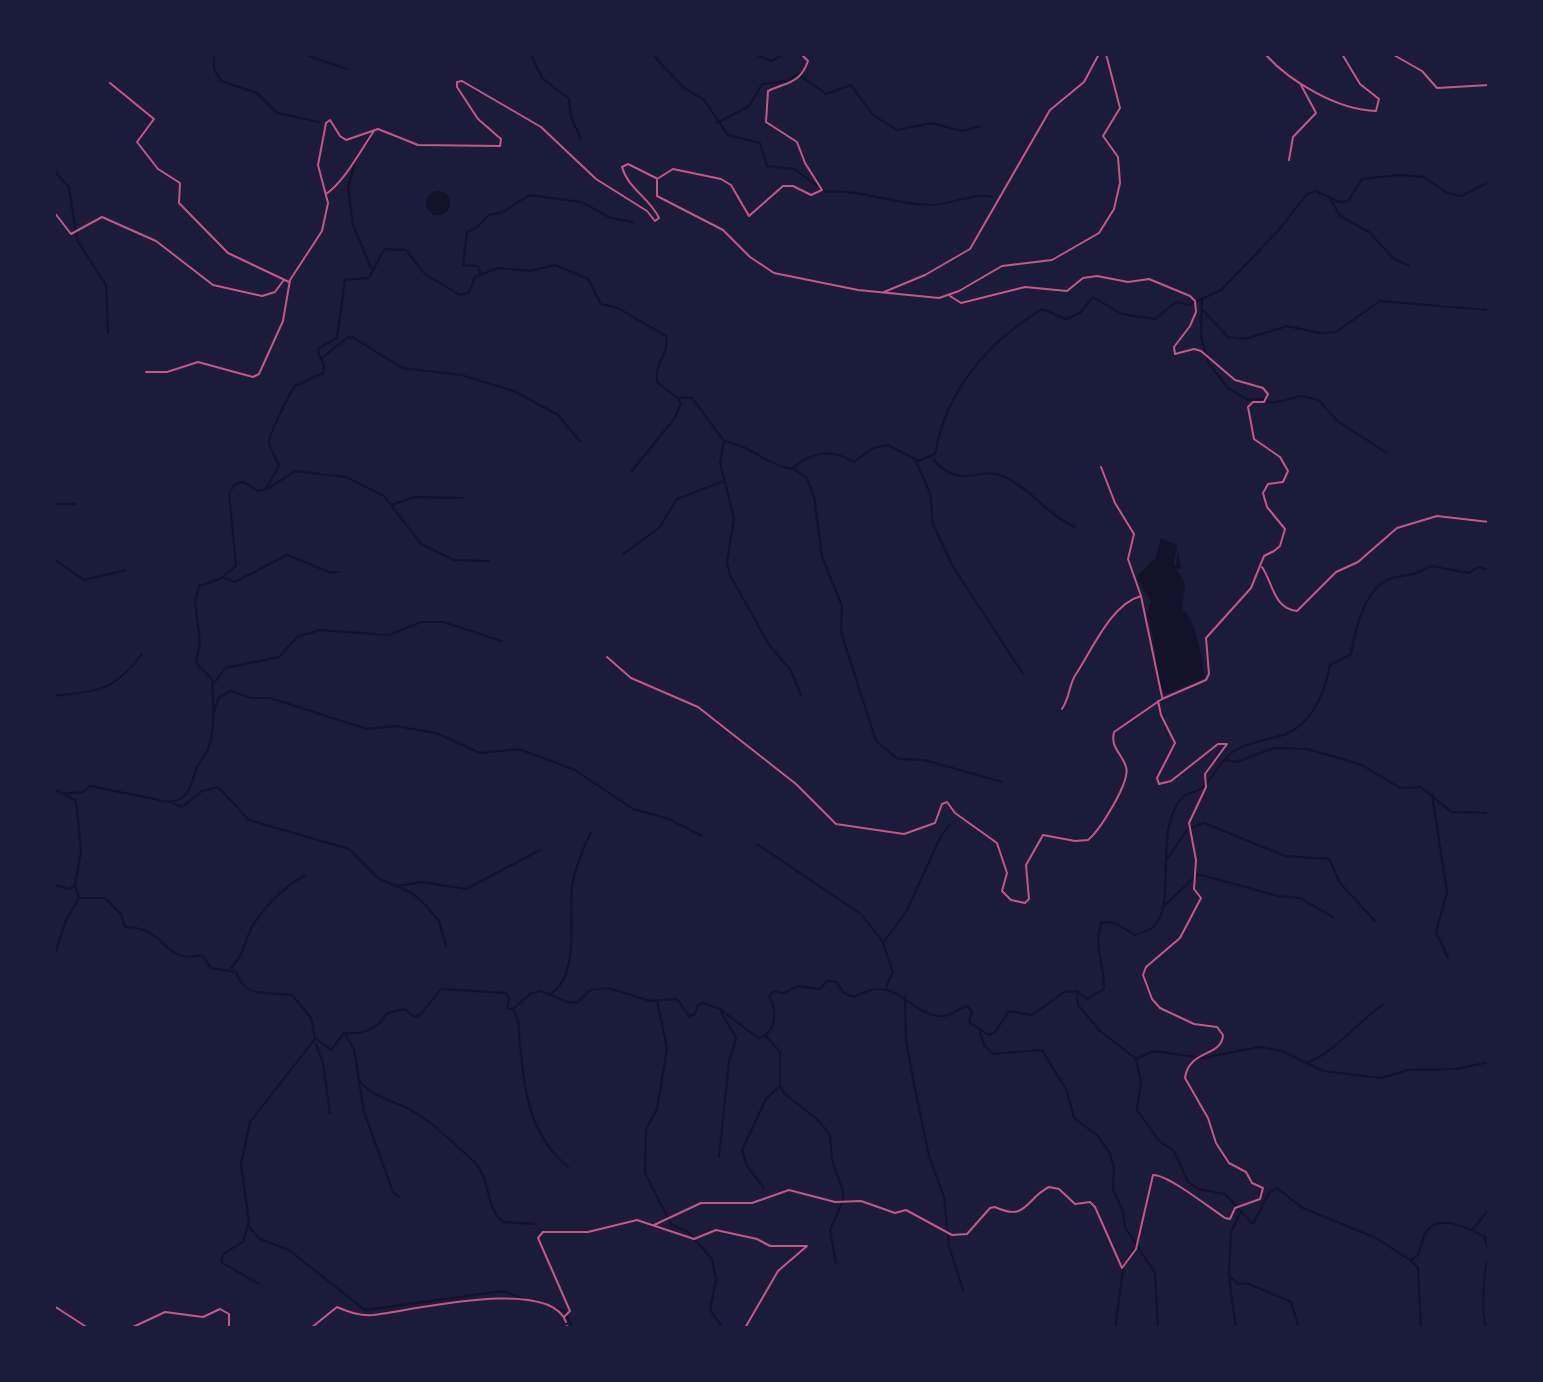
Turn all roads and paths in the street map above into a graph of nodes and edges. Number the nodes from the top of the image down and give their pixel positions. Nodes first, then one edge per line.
1 (801, 54) edge
2 (1099, 54) edge
3 (1106, 54) edge
4 (1265, 54) edge
5 (1342, 54) edge
6 (1392, 54) edge
7 (110, 83) dead end
8 (1300, 84) junction
9 (1489, 85) edge
10 (375, 130) junction
11 (1289, 160) dead end
12 (657, 179) junction
13 (326, 195) junction
14 (54, 212) edge
15 (284, 280) junction
16 (290, 282) junction
17 (883, 293) junction
18 (949, 295) junction
19 (146, 372) dead end
20 (1101, 467) dead end
21 (1489, 522) edge
22 (1261, 566) junction
23 (1141, 596) junction
24 (607, 657) dead end
25 (1160, 700) junction
26 (1062, 709) dead end
27 (654, 1225) junction
28 (54, 1306) edge
29 (564, 1317) junction
30 (567, 1326) edge
31 (88, 1328) edge
32 (131, 1328) edge
33 (229, 1328) edge
34 (311, 1328) edge
35 (745, 1328) edge

1 - 12 street
2 - 17 street
3 - 18 street
4 - 8 street
5 - 8 street
6 - 9 street
7 - 15 street
8 - 11 street
10 - 12 street
10 - 13 street
10 - 13 street
12 - 17 street
13 - 16 street
14 - 15 street
15 - 16 street
16 - 19 street
17 - 18 street
18 - 22 street
20 - 23 street
21 - 22 street
22 - 25 street
23 - 25 street
23 - 26 street
24 - 25 street
25 - 27 street
27 - 29 street
27 - 35 street
28 - 31 street
29 - 30 street
29 - 34 street
32 - 33 street

